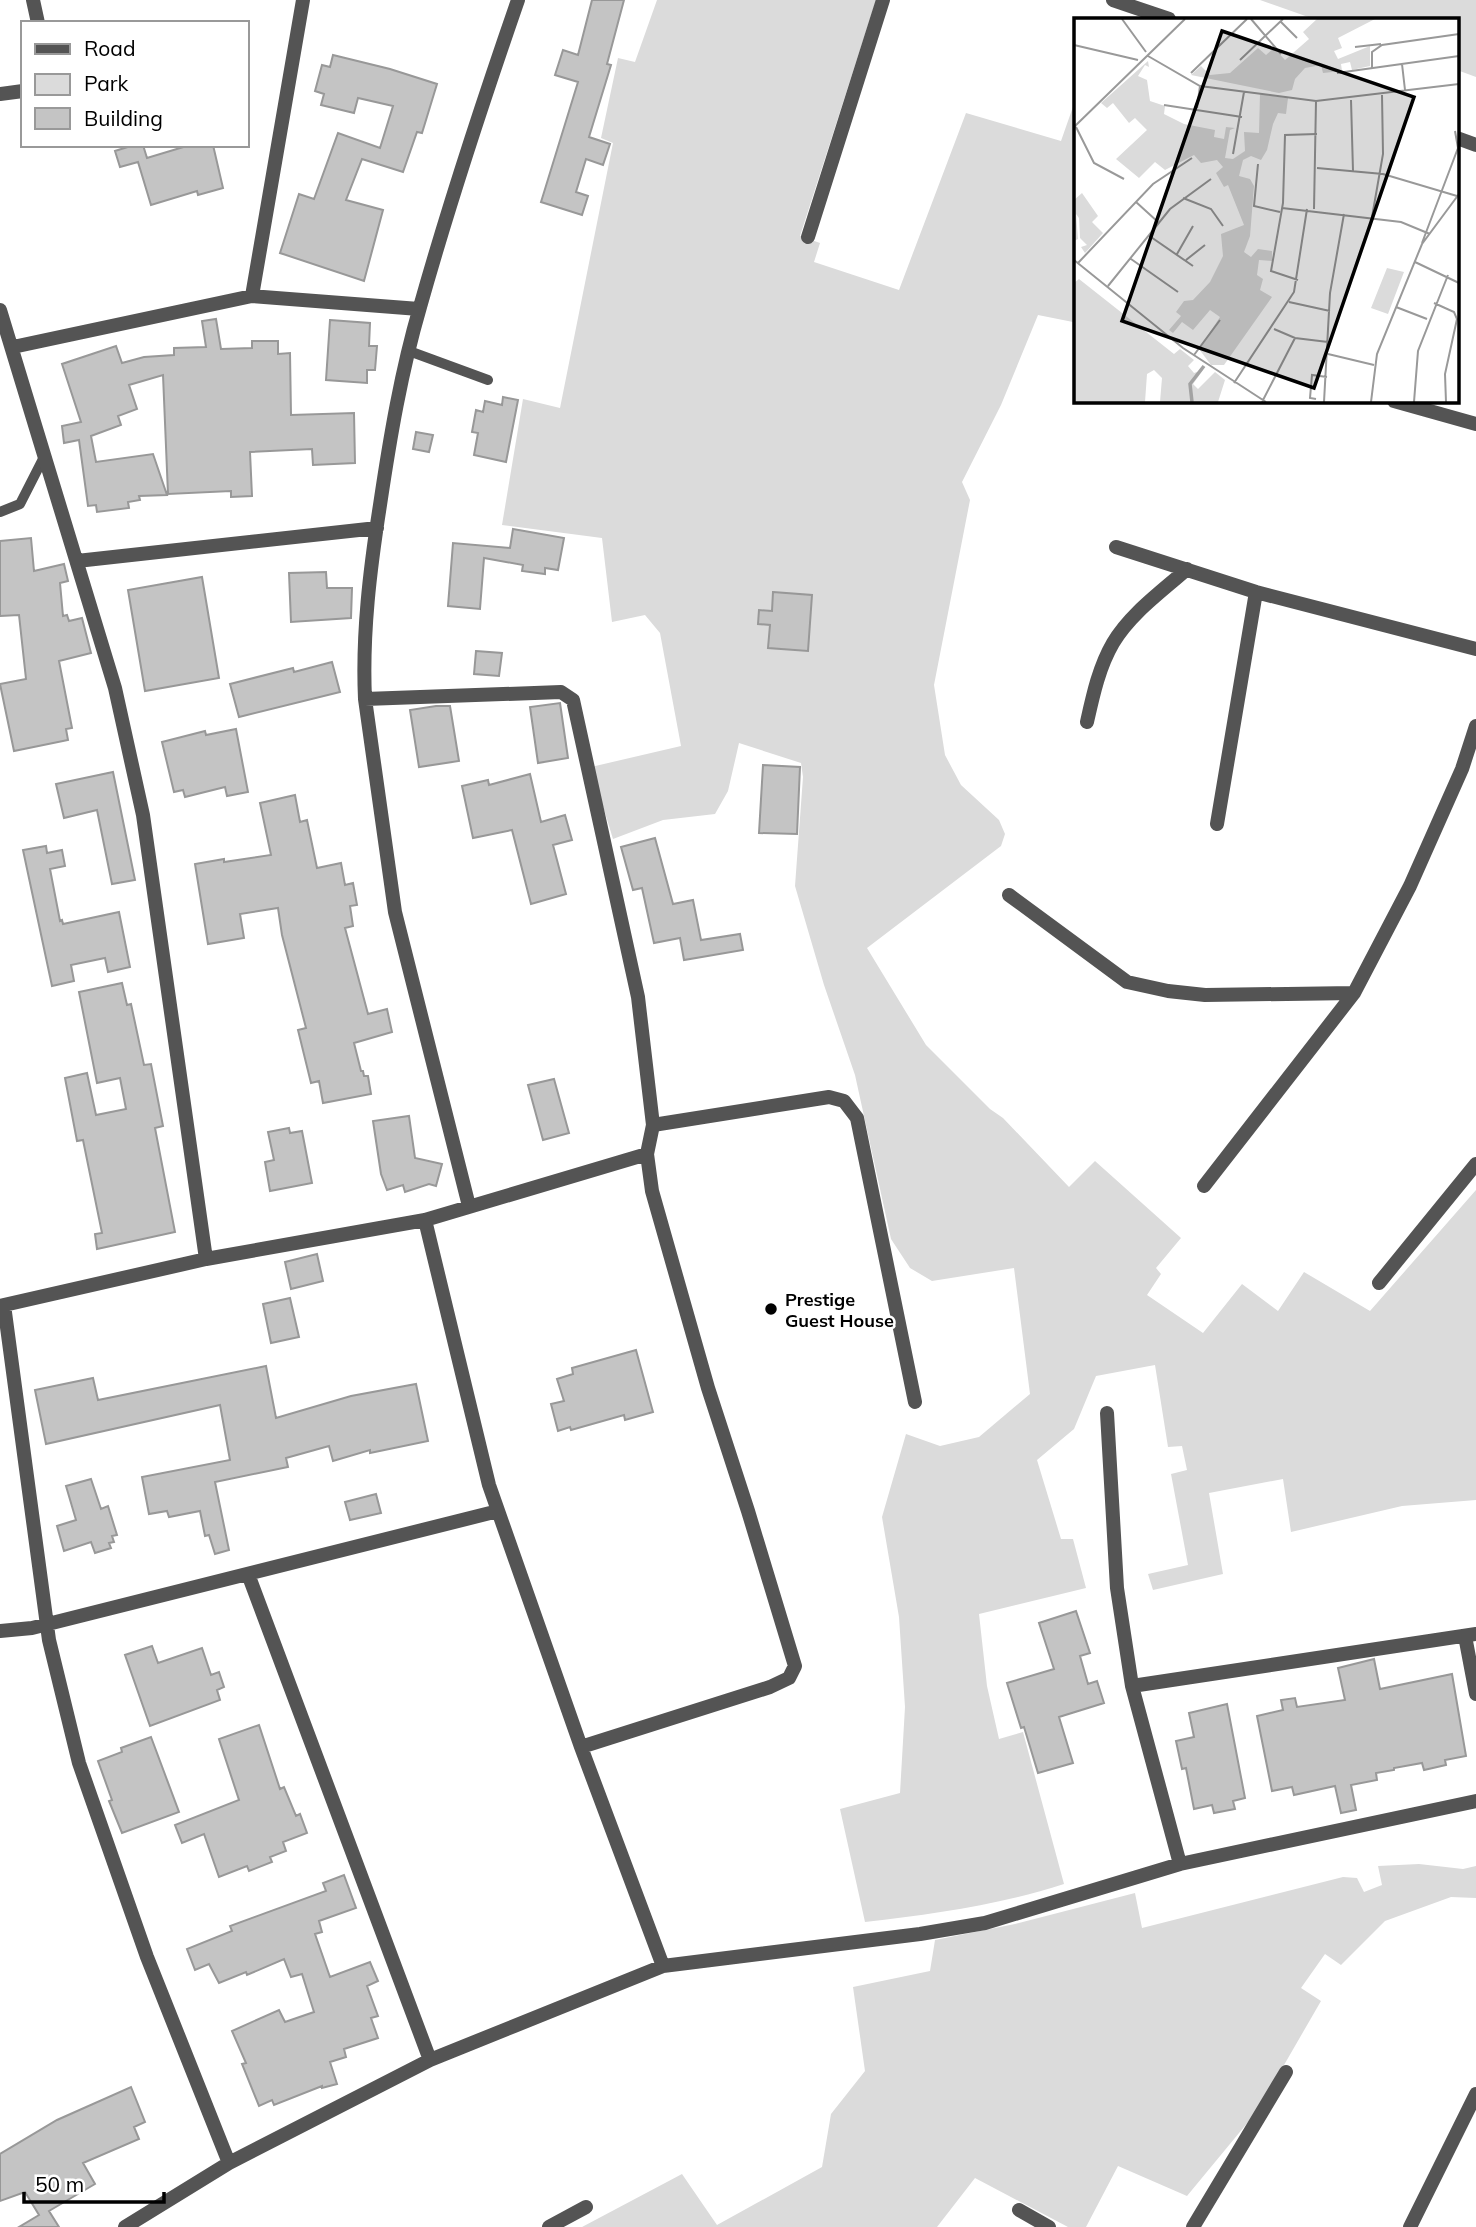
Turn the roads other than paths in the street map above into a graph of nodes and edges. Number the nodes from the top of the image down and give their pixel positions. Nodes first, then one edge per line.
1 (33, 0) edge
2 (303, 0) edge
3 (518, 0) edge
4 (883, 0) edge
5 (1114, 0) edge
6 (1166, 18) edge
7 (38, 21) edge
8 (21, 91) edge
9 (0, 94) edge
10 (1458, 138) edge
11 (1476, 145) edge
12 (807, 237) dead end
13 (252, 296) junction
14 (419, 309) junction
15 (0, 310) edge
16 (13, 347) junction
17 (409, 351) junction
18 (488, 380) dead end
19 (1398, 402) edge
20 (1476, 424) edge
21 (45, 455) junction
22 (0, 512) edge
23 (377, 528) junction
24 (1116, 547) dead end
25 (76, 561) junction
26 (1187, 569) junction
27 (1256, 592) junction
28 (1476, 649) edge
29 (365, 699) junction
30 (1087, 722) dead end
31 (1476, 726) edge
32 (1462, 769) junction
33 (1476, 775) edge
34 (1217, 824) dead end
35 (1009, 895) dead end
36 (1354, 993) junction
37 (653, 1125) junction
38 (647, 1154) junction
39 (1476, 1164) edge
40 (1205, 1186) dead end
41 (469, 1206) junction
42 (425, 1220) junction
43 (206, 1259) junction
44 (1379, 1283) dead end
45 (2, 1305) edge
46 (915, 1402) dead end
47 (1107, 1413) dead end
48 (498, 1511) junction
49 (248, 1574) junction
50 (48, 1624) junction
51 (0, 1631) edge
52 (1471, 1635) edge
53 (1132, 1686) junction
54 (1476, 1694) edge
55 (581, 1747) junction
56 (1476, 1801) edge
57 (1180, 1864) junction
58 (663, 1966) junction
59 (430, 2060) junction
60 (1286, 2072) dead end
61 (1476, 2094) edge
62 (229, 2163) junction
63 (586, 2207) dead end
64 (1019, 2210) dead end
65 (125, 2227) edge
66 (549, 2227) edge
67 (1049, 2227) edge
68 (1193, 2227) edge
69 (1410, 2227) edge

1 - 7 street
2 - 13 street
3 - 14 street
4 - 12 street
5 - 6 street
8 - 9 street
10 - 11 street
13 - 14 street
13 - 16 street
14 - 17 street
15 - 16 street
16 - 21 street
17 - 18 lane
17 - 23 street
19 - 20 street
21 - 22 lane
21 - 25 street
23 - 25 street
23 - 29 street
24 - 26 street
25 - 43 street
26 - 27 street
26 - 30 street
27 - 28 street
27 - 34 street
29 - 37 street
29 - 41 street
31 - 32 street
32 - 33 street
32 - 36 street
35 - 36 street
36 - 40 street
37 - 38 street
37 - 46 street
38 - 41 street
38 - 55 street
39 - 44 street
41 - 42 street
42 - 43 street
42 - 48 street
43 - 45 street
45 - 50 street
47 - 53 street
48 - 49 street
48 - 55 street
49 - 50 street
49 - 59 street
50 - 51 street
50 - 62 street
52 - 53 street
52 - 54 street
53 - 57 street
55 - 58 street
56 - 57 street
57 - 58 street
58 - 59 street
59 - 62 street
60 - 68 street
61 - 69 street
62 - 65 street
63 - 66 street
64 - 67 street

